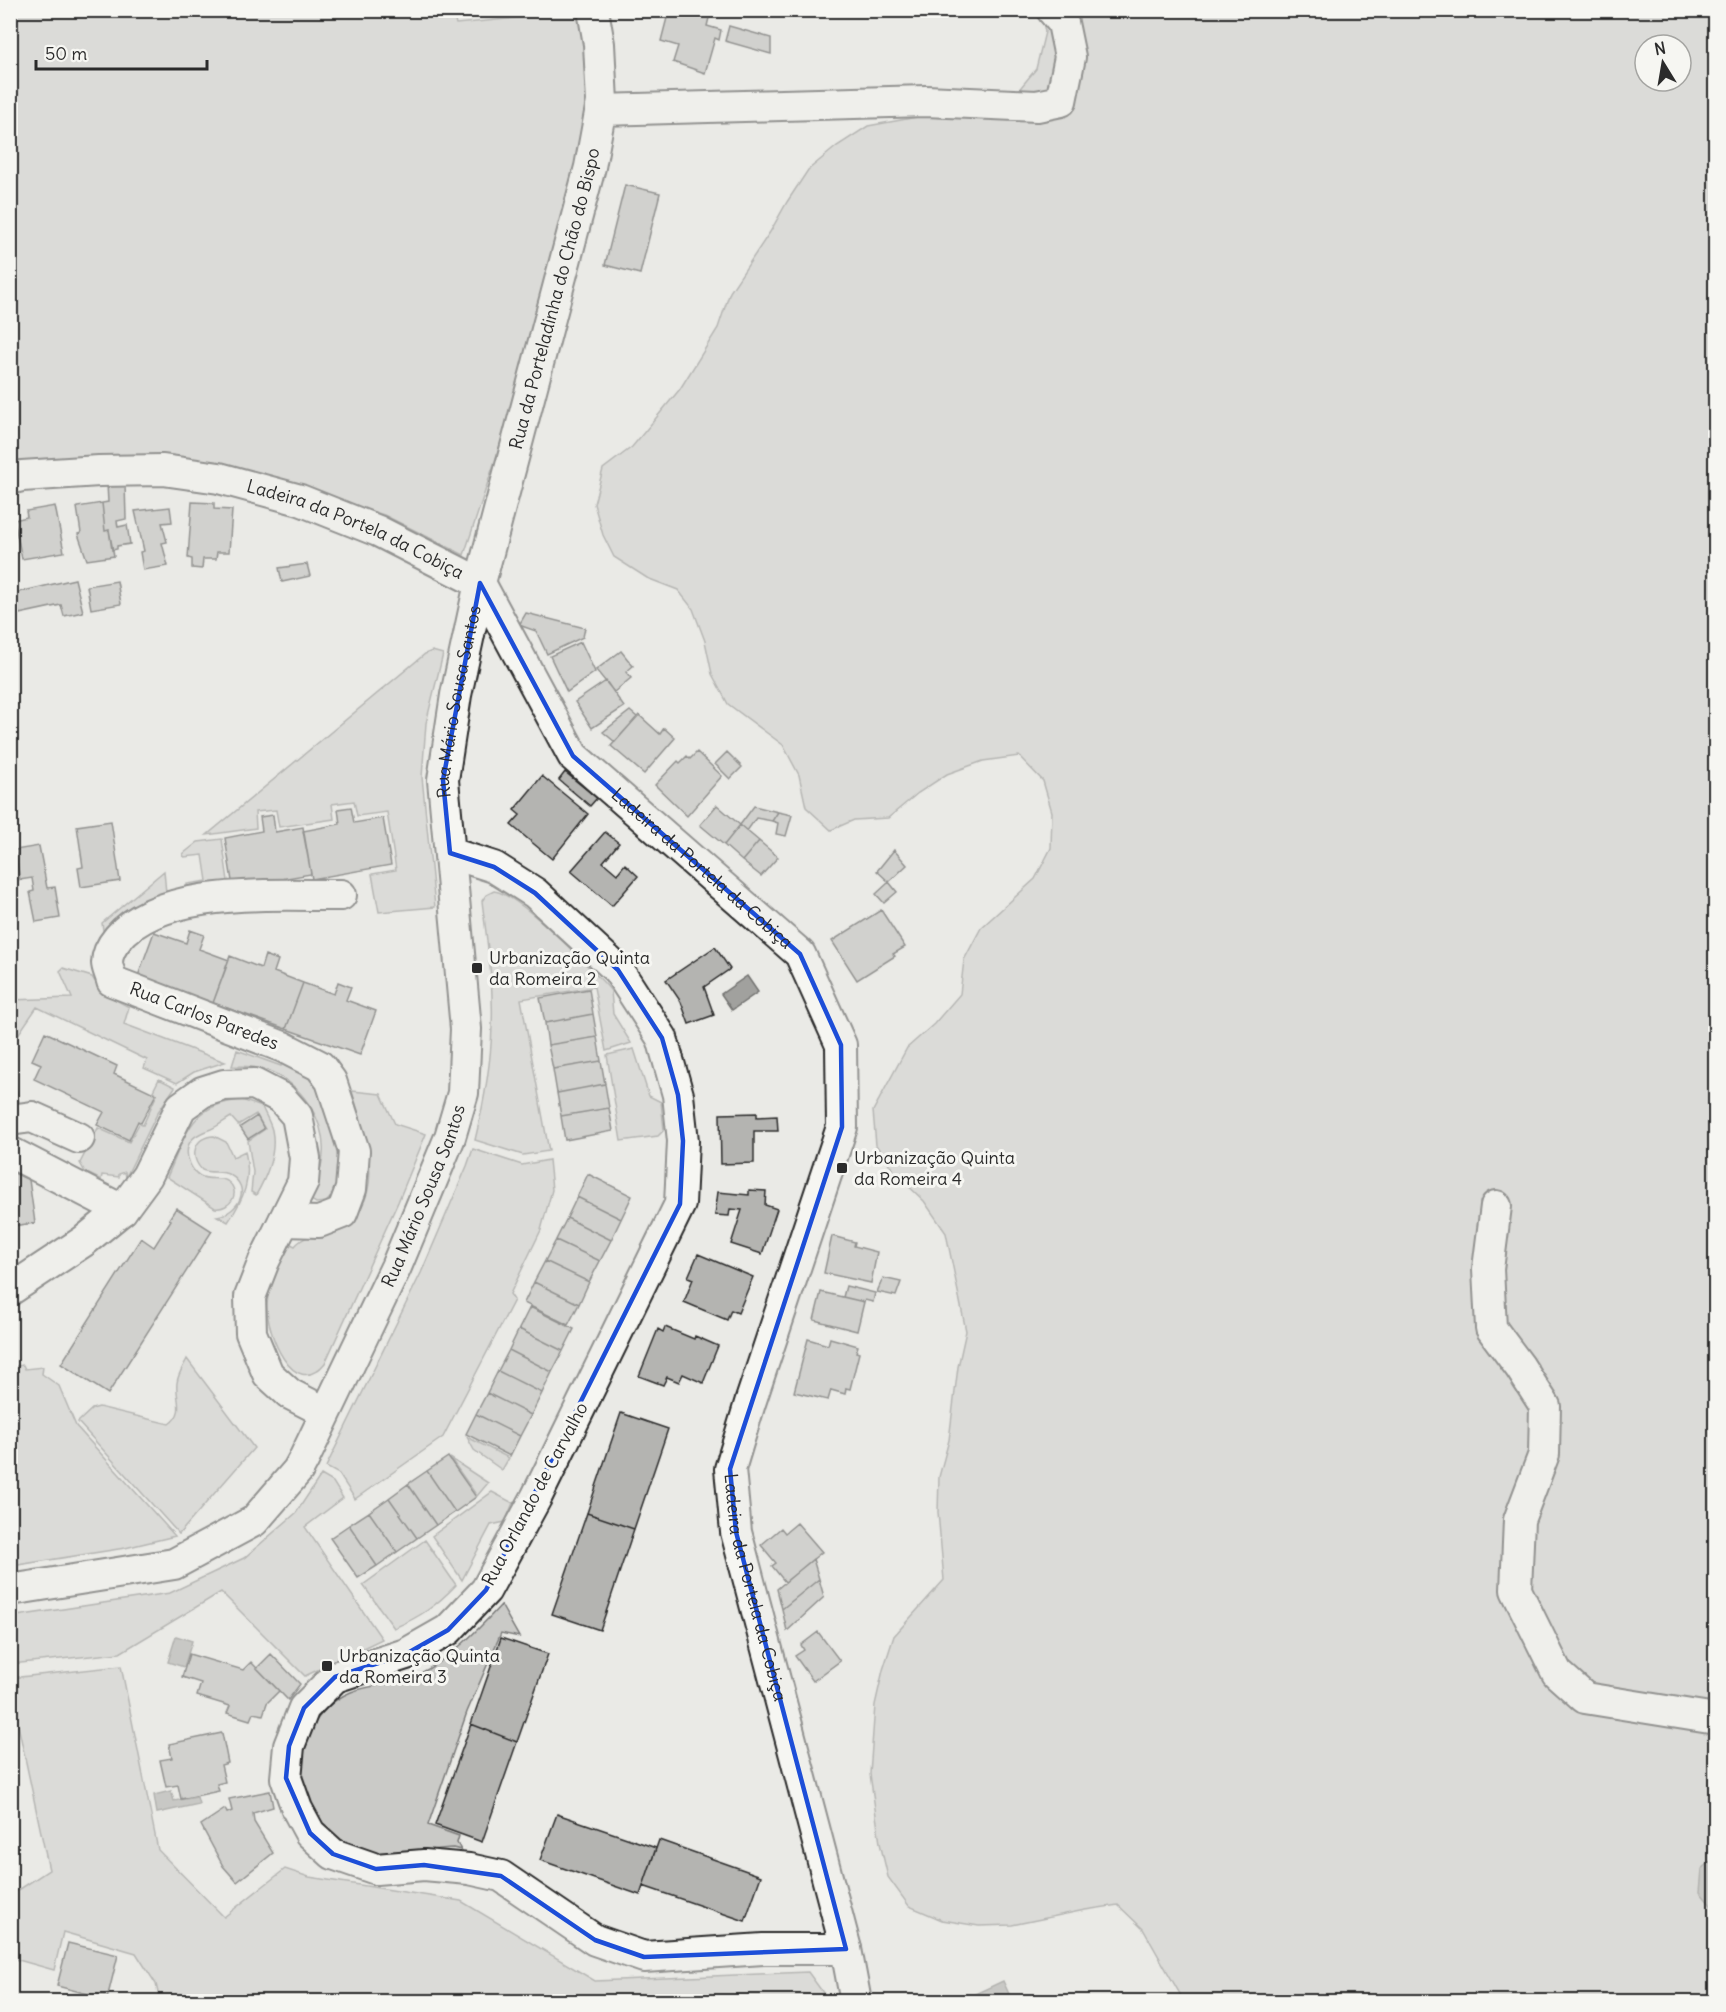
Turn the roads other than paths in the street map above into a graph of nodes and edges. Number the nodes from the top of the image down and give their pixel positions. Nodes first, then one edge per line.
1 (594, 10) edge
2 (1052, 10) edge
3 (601, 110) junction
4 (10, 479) edge
5 (480, 582) junction
6 (450, 853) junction
7 (341, 896) dead end
8 (10, 1120) edge
9 (79, 1138) dead end
10 (10, 1152) edge
11 (1496, 1206) dead end
12 (122, 1210) junction
13 (284, 1221) junction
14 (10, 1290) edge
15 (325, 1412) junction
16 (10, 1590) edge
17 (1716, 1719) edge
18 (846, 1950) junction
19 (856, 2001) edge

1 - 3 street, Rua da Porteladinha do Chão do Bispo
2 - 3 street
3 - 5 street, Rua da Porteladinha do Chão do Bispo
4 - 5 street, Ladeira da Portela da Cobiça
5 - 6 street, Rua Mário Sousa Santos
5 - 18 street, Ladeira da Portela da Cobiça
6 - 15 street, Rua Mário Sousa Santos
6 - 18 street, Rua Orlando de Carvalho
7 - 13 street, Rua Carlos Paredes
8 - 9 street
10 - 12 street
11 - 17 street
12 - 13 street
12 - 14 street
13 - 15 street
15 - 16 street, Rua Mário Sousa Santos
18 - 19 street, Ladeira da Portela da Cobiça

